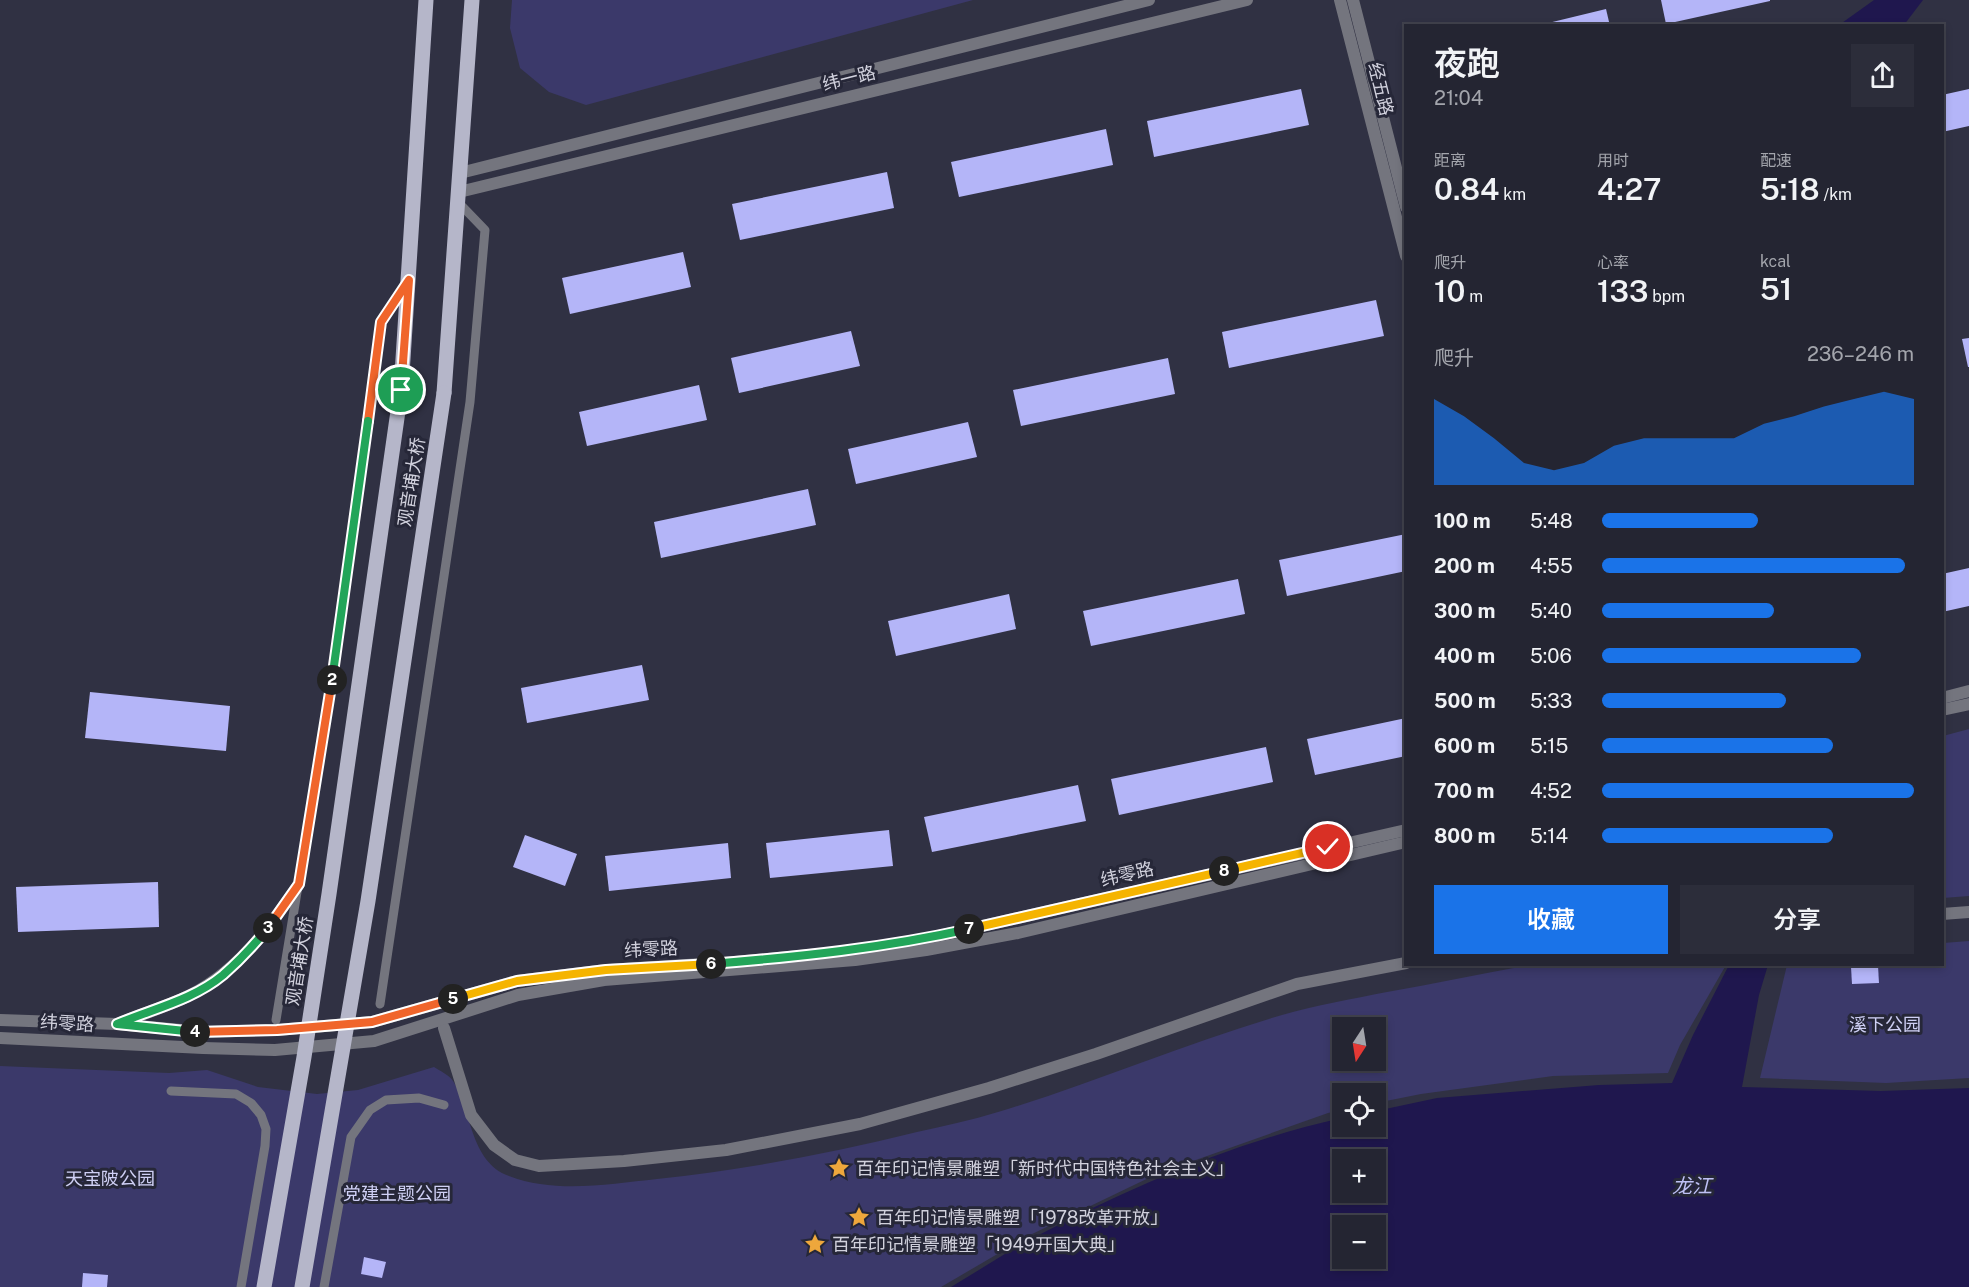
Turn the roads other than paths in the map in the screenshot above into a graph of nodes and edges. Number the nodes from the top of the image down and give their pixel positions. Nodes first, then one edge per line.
1 (426, 0) edge
2 (472, 0) edge
3 (1149, 0) edge
4 (1247, 0) edge
5 (1340, 0) edge
6 (1353, 0) edge
7 (460, 173) junction
8 (459, 197) junction
9 (1404, 199) edge
10 (1404, 248) edge
11 (409, 280) junction
12 (1969, 691) edge
13 (1944, 697) edge
14 (1969, 704) edge
15 (1944, 710) edge
16 (1404, 830) edge
17 (1404, 842) edge
18 (299, 884) junction
19 (1969, 912) edge
20 (1944, 914) edge
21 (1404, 963) edge
22 (380, 1004) dead end
23 (0, 1020) edge
24 (276, 1020) dead end
25 (117, 1024) junction
26 (444, 1029) dead end
27 (0, 1038) edge
28 (171, 1091) dead end
29 (444, 1105) dead end
30 (241, 1287) edge
31 (264, 1287) edge
32 (302, 1287) edge
33 (324, 1287) edge

1 - 11 main road, 观音埔大桥
2 - 7 main road, 观音埔大桥
3 - 7 street, 纬一路
4 - 8 street, 纬一路
5 - 10 street, 经五路
6 - 9 street
7 - 8 main road, 观音埔大桥
8 - 22 lane
8 - 32 main road, 观音埔大桥, bridge
11 - 18 lane
11 - 31 main road, 观音埔大桥, bridge
12 - 13 street
14 - 15 street
16 - 25 street, 纬零路
17 - 27 street, 纬零路
18 - 24 lane
18 - 25 street
19 - 20 street
21 - 26 street
23 - 25 street, 纬零路
28 - 30 lane
29 - 33 lane

